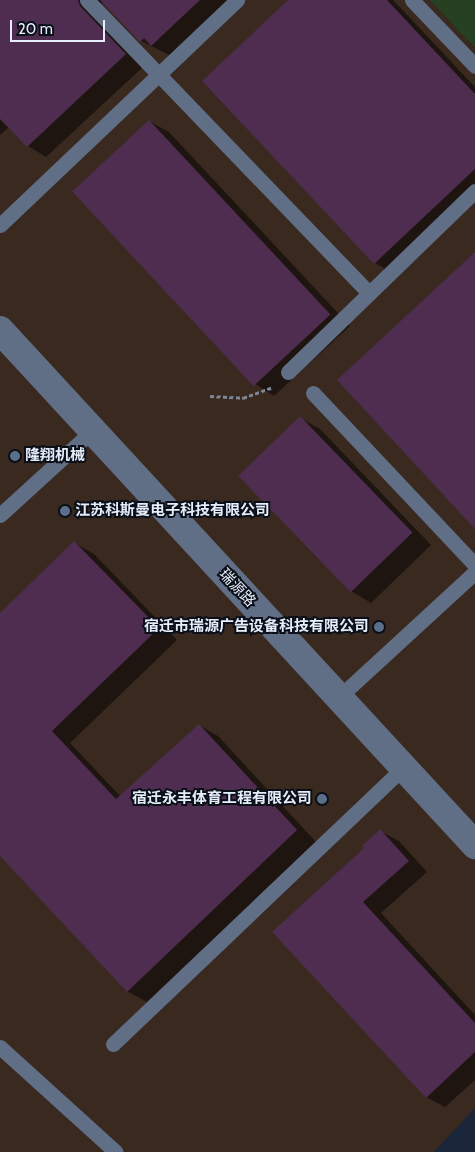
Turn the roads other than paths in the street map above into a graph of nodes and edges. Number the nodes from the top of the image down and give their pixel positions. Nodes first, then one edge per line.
1 (87, 0) edge
2 (237, 0) edge
3 (412, 0) edge
4 (475, 66) edge
5 (158, 74) junction
6 (475, 191) edge
7 (0, 225) edge
8 (369, 294) junction
9 (0, 330) edge
10 (288, 372) road end
11 (313, 393) dead end
12 (92, 431) junction
13 (0, 515) edge
14 (475, 565) edge
15 (475, 572) edge
16 (338, 698) junction
17 (402, 769) junction
18 (475, 845) edge
19 (113, 1044) dead end
20 (0, 1047) edge
21 (116, 1152) edge

1 - 5 lane
2 - 5 lane
3 - 4 lane
5 - 7 lane
5 - 8 lane
6 - 8 lane
8 - 10 lane
9 - 12 street, 瑞源路
11 - 14 lane
12 - 13 lane
12 - 16 street, 瑞源路
15 - 16 lane
16 - 17 street, 瑞源路
17 - 18 street, 瑞源路
17 - 19 lane
20 - 21 lane

